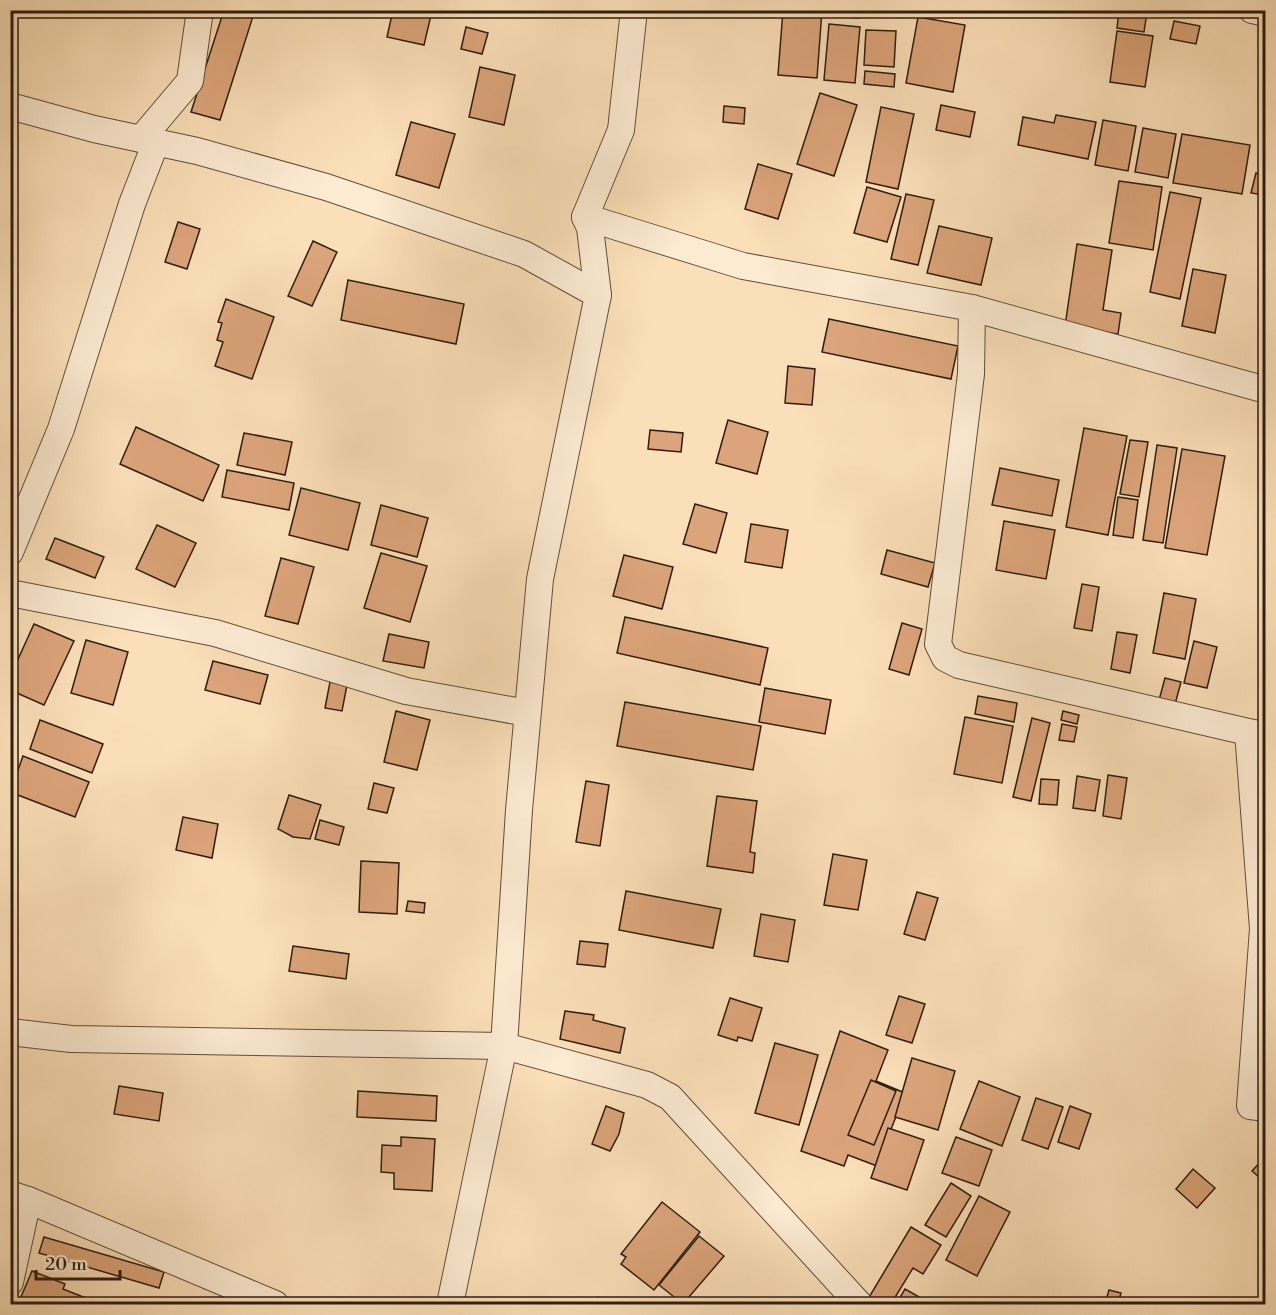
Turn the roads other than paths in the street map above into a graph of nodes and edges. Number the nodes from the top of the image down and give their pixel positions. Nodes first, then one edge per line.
1 (200, 10) edge
2 (634, 10) edge
3 (1252, 10) edge
4 (1266, 13) edge
5 (10, 106) edge
6 (149, 141) junction
7 (585, 217) junction
8 (598, 295) junction
9 (972, 308) junction
10 (1266, 390) edge
11 (10, 552) edge
12 (10, 593) edge
13 (527, 713) junction
14 (1257, 734) edge
15 (10, 1032) edge
16 (504, 1046) junction
17 (1266, 1108) edge
18 (19, 1197) edge
19 (10, 1282) edge
20 (275, 1305) edge
21 (450, 1305) edge
22 (859, 1305) edge

1 - 6 street
2 - 7 street
3 - 4 street
5 - 6 street
6 - 8 street
6 - 11 street
7 - 8 street
7 - 9 street
8 - 13 street
9 - 10 street
9 - 14 street
12 - 13 street
13 - 16 street
14 - 17 street
15 - 16 street
16 - 21 street
16 - 22 street
18 - 19 street
18 - 20 street

